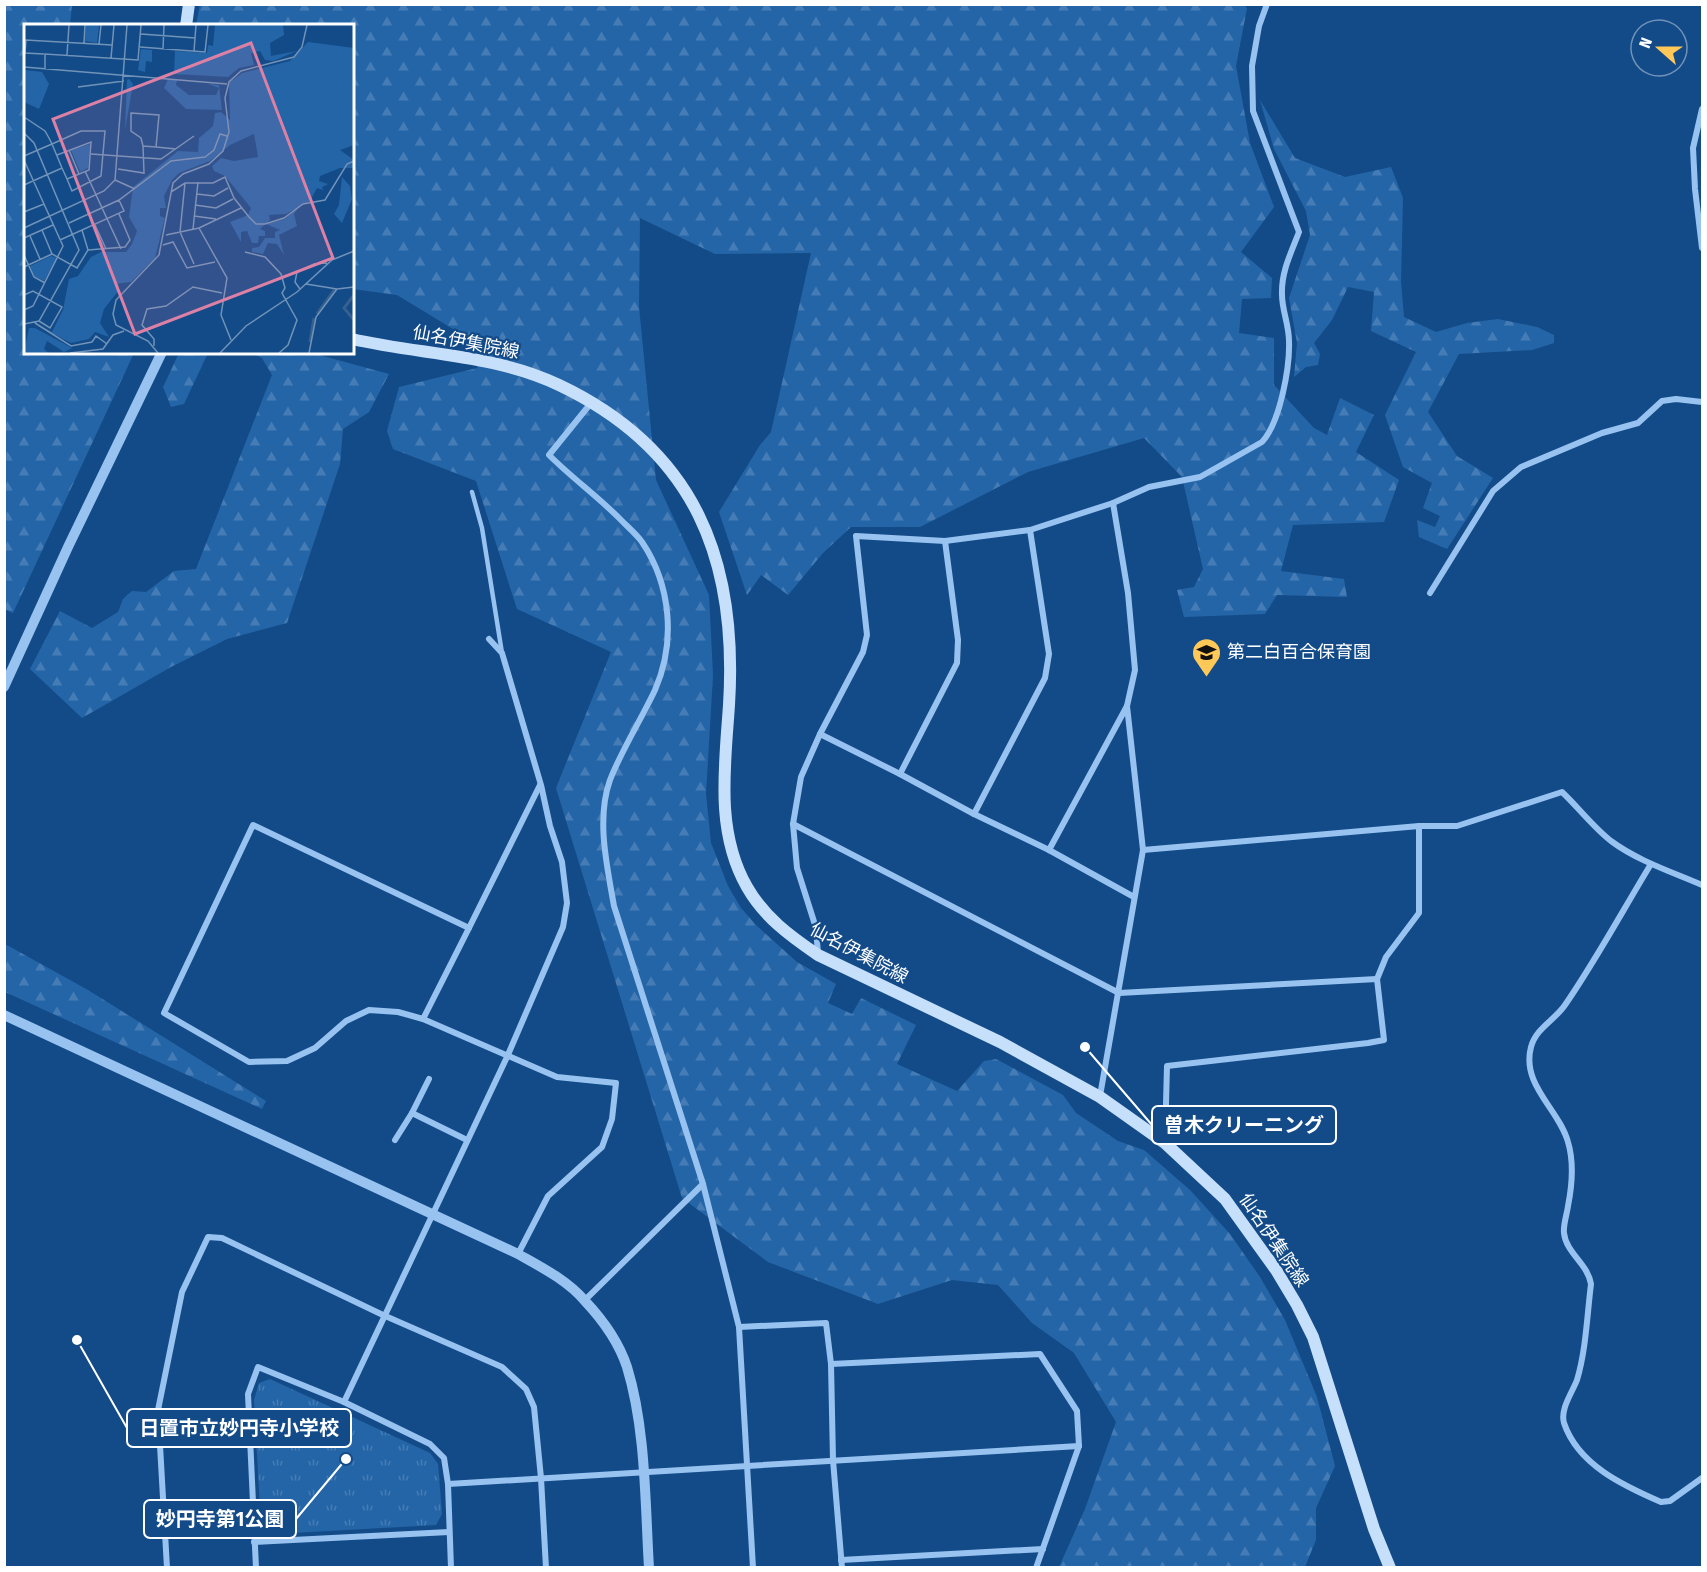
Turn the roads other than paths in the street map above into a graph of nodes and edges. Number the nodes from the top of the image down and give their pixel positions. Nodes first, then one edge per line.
1 (189, 4) edge
2 (1267, 4) edge
3 (186, 24) edge
4 (1702, 109) edge
5 (1702, 249) edge
6 (354, 339) edge
7 (161, 354) edge
8 (591, 402) junction
9 (1702, 402) edge
10 (472, 492) dead end
11 (1113, 503) junction
12 (1030, 530) junction
13 (945, 540) junction
14 (1430, 593) dead end
15 (489, 639) dead end
16 (502, 653) junction
17 (4, 687) edge
18 (1127, 706) junction
19 (820, 734) junction
20 (900, 774) junction
21 (541, 784) junction
22 (974, 814) junction
23 (794, 824) junction
24 (1419, 826) junction
25 (1049, 850) junction
26 (1143, 850) junction
27 (1651, 864) junction
28 (1702, 885) edge
29 (1134, 897) junction
30 (469, 928) junction
31 (818, 955) junction
32 (1377, 979) junction
33 (1119, 993) junction
34 (4, 1015) edge
35 (423, 1019) junction
36 (507, 1057) junction
37 (429, 1079) dead end
38 (1100, 1097) junction
39 (412, 1113) junction
40 (395, 1140) dead end
41 (467, 1140) junction
42 (1165, 1143) junction
43 (703, 1184) junction
44 (431, 1215) junction
45 (518, 1254) junction
46 (585, 1300) junction
47 (383, 1315) junction
48 (739, 1327) junction
49 (831, 1364) junction
50 (344, 1402) junction
51 (1079, 1446) junction
52 (833, 1460) junction
53 (746, 1468) junction
54 (643, 1472) junction
55 (541, 1478) junction
56 (1702, 1478) edge
57 (448, 1484) junction
58 (449, 1532) junction
59 (254, 1542) junction
60 (1043, 1549) junction
61 (841, 1564) edge
62 (168, 1568) edge
63 (256, 1568) edge
64 (452, 1568) edge
65 (546, 1568) edge
66 (649, 1568) edge
67 (753, 1568) edge
68 (1036, 1568) edge
69 (1390, 1568) edge

1 - 3 main road
2 - 11 street
4 - 5 street
6 - 8 main road, 仙名伊集院線
7 - 17 street
8 - 31 main road, 仙名伊集院線
8 - 43 street
9 - 14 street
10 - 16 lane
11 - 12 street
11 - 18 street
12 - 13 street
12 - 22 street
13 - 19 street
13 - 20 street
15 - 16 street
16 - 21 street
18 - 25 street
18 - 26 street
19 - 20 street
19 - 23 street
20 - 22 street
21 - 30 street
21 - 36 street
22 - 25 street
23 - 31 street
23 - 33 street
24 - 26 street
24 - 27 street
24 - 32 street
25 - 29 street
26 - 29 street
27 - 28 street
27 - 56 street
29 - 33 street
30 - 35 street
30 - 35 street
31 - 38 main road, 仙名伊集院線
32 - 33 street
32 - 42 street
33 - 38 street
34 - 44 street
35 - 36 street
36 - 41 street
36 - 45 street
37 - 39 street
38 - 42 main road, 仙名伊集院線
39 - 40 street
39 - 41 street
41 - 44 street
42 - 69 main road, 仙名伊集院線
43 - 46 street
43 - 48 street
44 - 45 street
44 - 47 street
45 - 46 street
46 - 54 street
47 - 50 street
47 - 55 street
47 - 62 street
48 - 49 street
48 - 53 street
49 - 51 street
49 - 52 street
50 - 57 street
50 - 59 street
51 - 52 street
51 - 60 street
52 - 53 street
52 - 61 street
53 - 54 street
53 - 67 street
54 - 55 street
54 - 66 street
55 - 57 street
55 - 65 street
57 - 58 street
58 - 59 street
58 - 64 street
59 - 63 street
60 - 61 street
60 - 68 street

